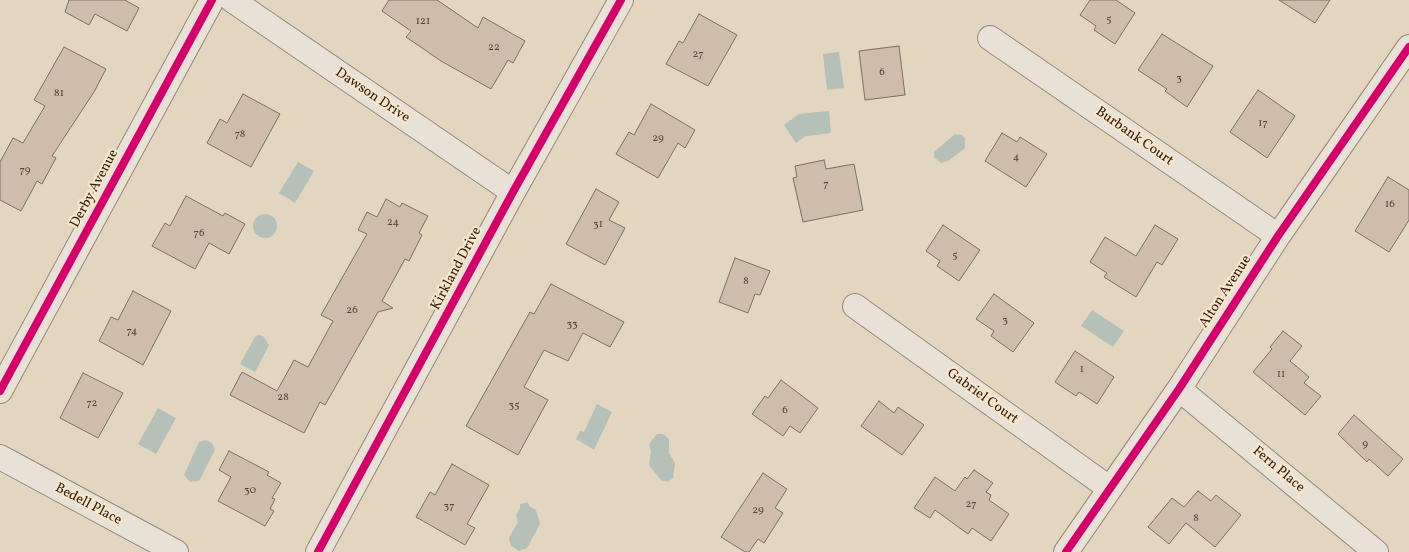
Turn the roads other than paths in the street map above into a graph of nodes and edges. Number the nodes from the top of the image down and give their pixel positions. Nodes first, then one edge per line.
1 (212, 0) edge
2 (232, 0) edge
3 (621, 0) edge
4 (990, 38) dead end
5 (1409, 47) edge
6 (512, 192) junction
7 (1278, 236) junction
8 (855, 306) dead end
9 (1179, 389) junction
10 (0, 391) edge
11 (0, 457) edge
12 (1109, 488) junction
13 (176, 552) edge
14 (318, 552) edge
15 (1066, 552) edge
16 (1376, 552) edge

1 - 10 street, Derby Avenue
2 - 6 street, Dawson Drive
3 - 6 street, Kirkland Drive
4 - 7 street, Burbank Court
5 - 7 street, Alton Avenue
6 - 14 street, Kirkland Drive
7 - 9 street, Alton Avenue
8 - 12 street, Gabriel Court
9 - 12 street, Alton Avenue
9 - 16 street, Fern Place
11 - 13 street, Bedell Place
12 - 15 street, Alton Avenue

